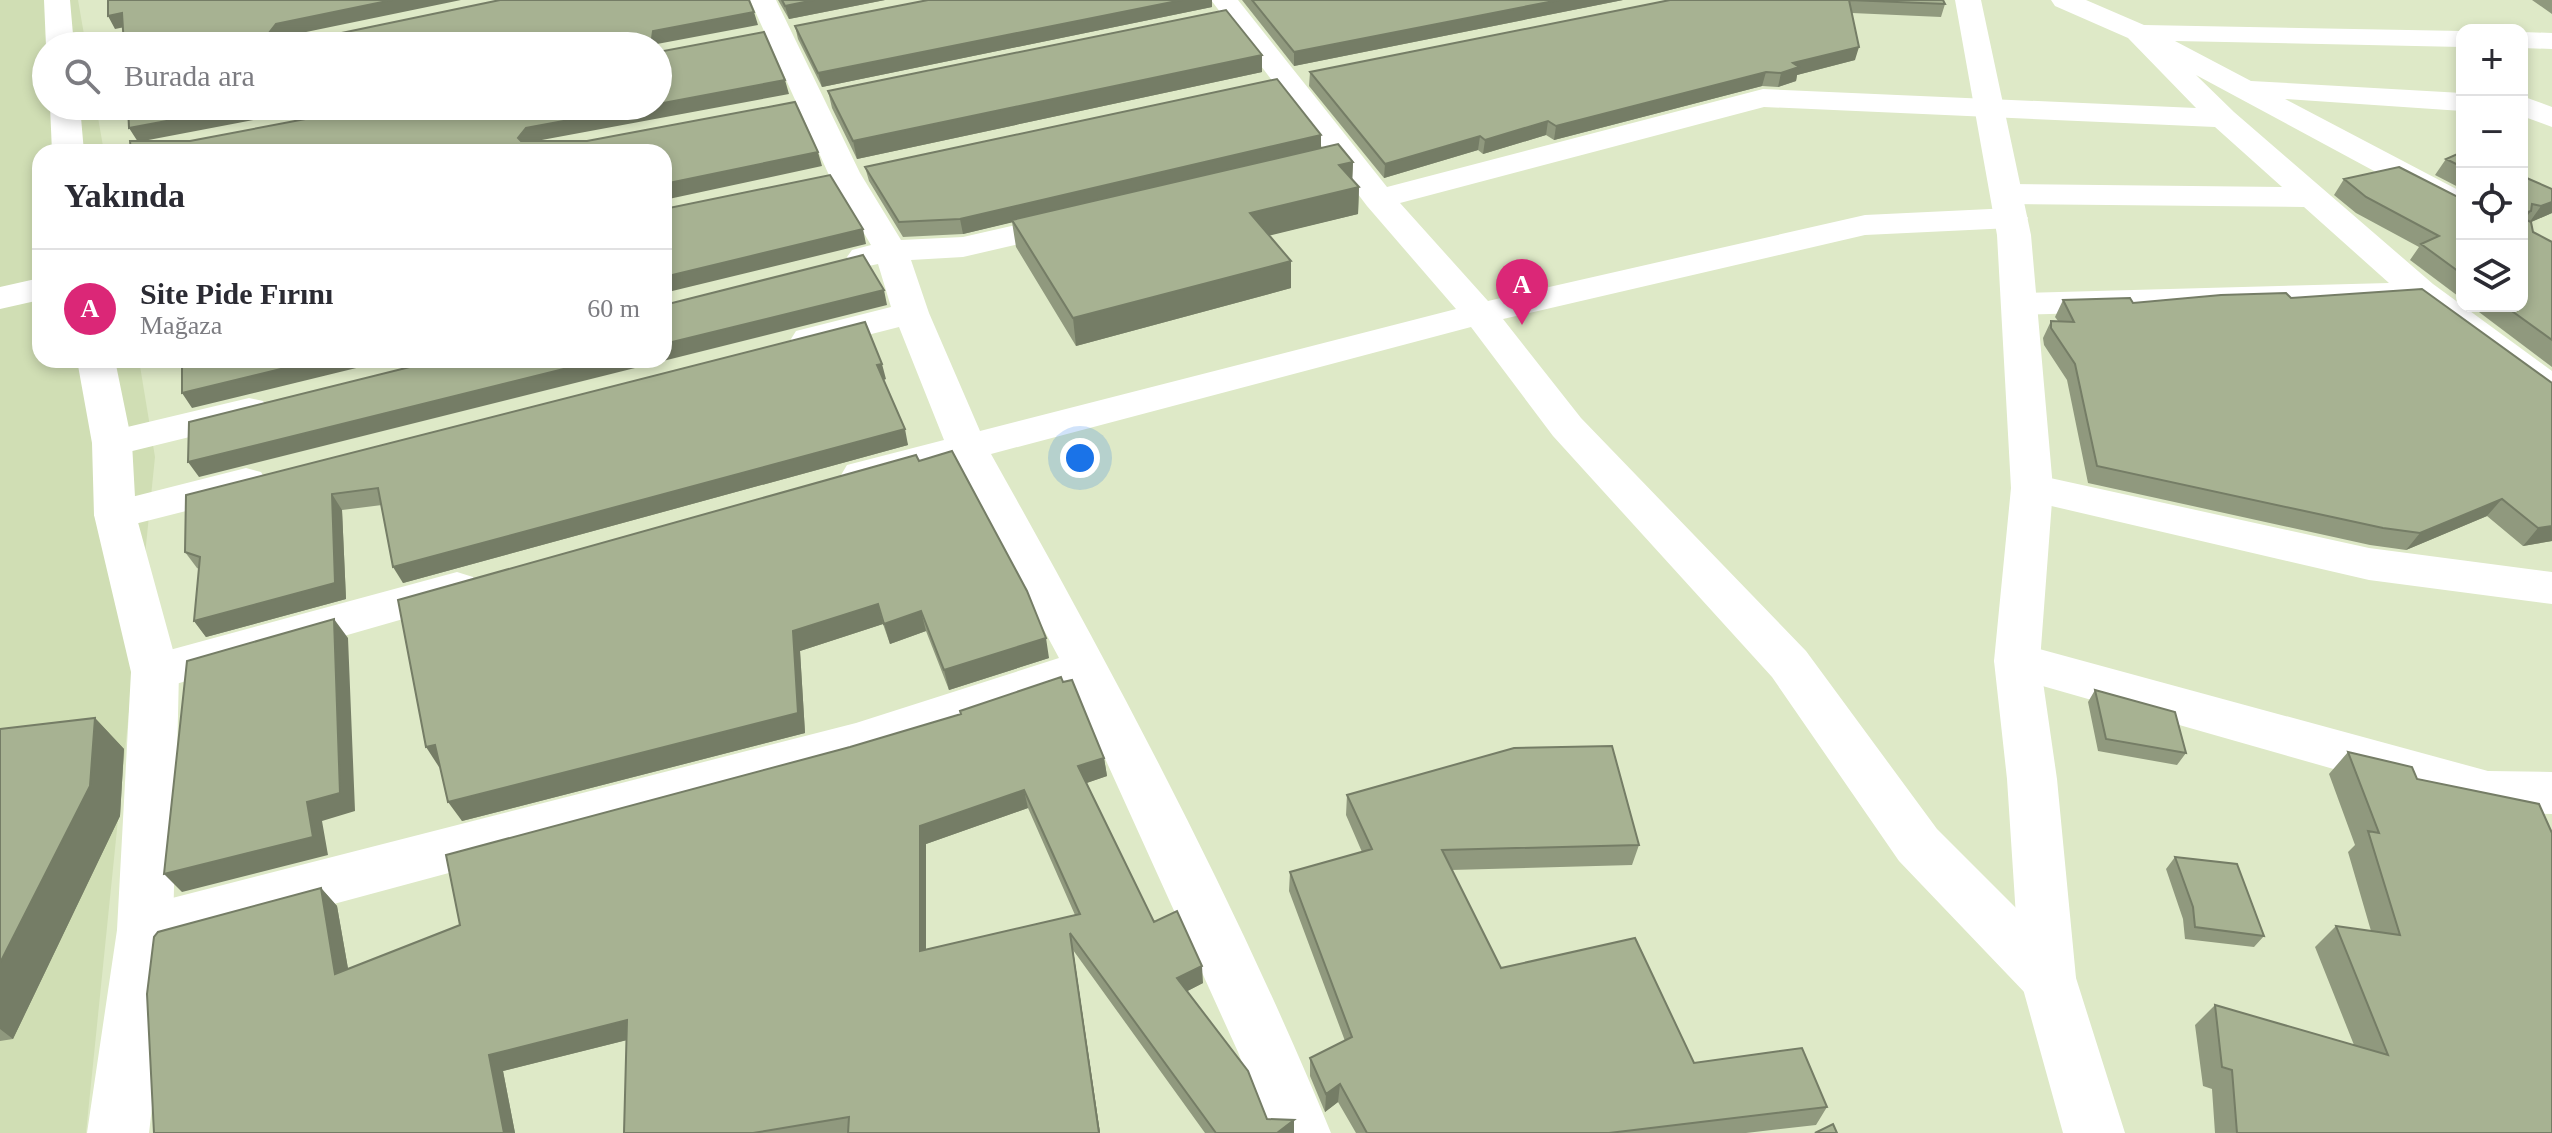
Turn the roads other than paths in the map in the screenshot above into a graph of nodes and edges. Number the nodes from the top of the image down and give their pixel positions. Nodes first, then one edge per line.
1 (57, 0) edge
2 (1968, 0) edge
3 (2064, 0) edge
4 (1221, 11) edge
5 (775, 24) edge
6 (59, 32) edge
7 (2138, 32) junction
8 (2422, 38) junction
9 (2456, 39) edge
10 (2528, 40) edge
11 (2552, 41) edge
12 (2456, 61) edge
13 (2241, 87) junction
14 (2456, 102) edge
15 (1989, 106) junction
16 (2528, 108) edge
17 (2223, 118) junction
18 (2552, 118) edge
19 (66, 120) edge
20 (67, 144) edge
21 (2313, 197) junction
22 (1379, 199) junction
23 (2456, 202) edge
24 (2008, 206) junction
25 (1103, 214) edge
26 (891, 251) junction
27 (830, 266) edge
28 (32, 291) edge
29 (2420, 292) junction
30 (0, 298) edge
31 (2019, 304) junction
32 (911, 313) junction
33 (1480, 314) junction
34 (774, 348) edge
35 (98, 368) edge
36 (2552, 389) edge
37 (281, 402) edge
38 (112, 443) junction
39 (966, 446) junction
40 (284, 472) edge
41 (828, 484) edge
42 (2032, 488) junction
43 (115, 515) junction
44 (491, 578) edge
45 (2552, 588) edge
46 (2017, 661) junction
47 (1087, 667) junction
48 (155, 672) junction
49 (2552, 793) edge
50 (145, 930) junction
51 (2048, 978) junction
52 (118, 1133) edge
53 (1300, 1133) edge
54 (2094, 1133) edge

1 - 6 street
2 - 15 street
3 - 7 street
4 - 22 street
5 - 26 street
7 - 8 street
7 - 13 street
7 - 17 street
8 - 9 street
8 - 12 street
10 - 11 street
13 - 14 street
13 - 23 street
15 - 17 street
15 - 22 street
15 - 24 street
16 - 18 street
17 - 21 street
19 - 20 street
21 - 24 street
21 - 29 street
22 - 33 street
24 - 31 street
24 - 33 street
25 - 26 street
26 - 27 street
26 - 32 street
28 - 30 street
29 - 31 street
29 - 36 street
31 - 42 street
32 - 34 street
32 - 39 street
33 - 39 street
33 - 51 street
35 - 38 street
37 - 38 street
38 - 43 street
39 - 41 street
39 - 47 street
40 - 43 street
42 - 45 street
42 - 46 street
43 - 48 street
44 - 48 street
46 - 49 street
46 - 51 street
47 - 50 street
47 - 53 street
48 - 50 street
50 - 52 street
51 - 54 street

